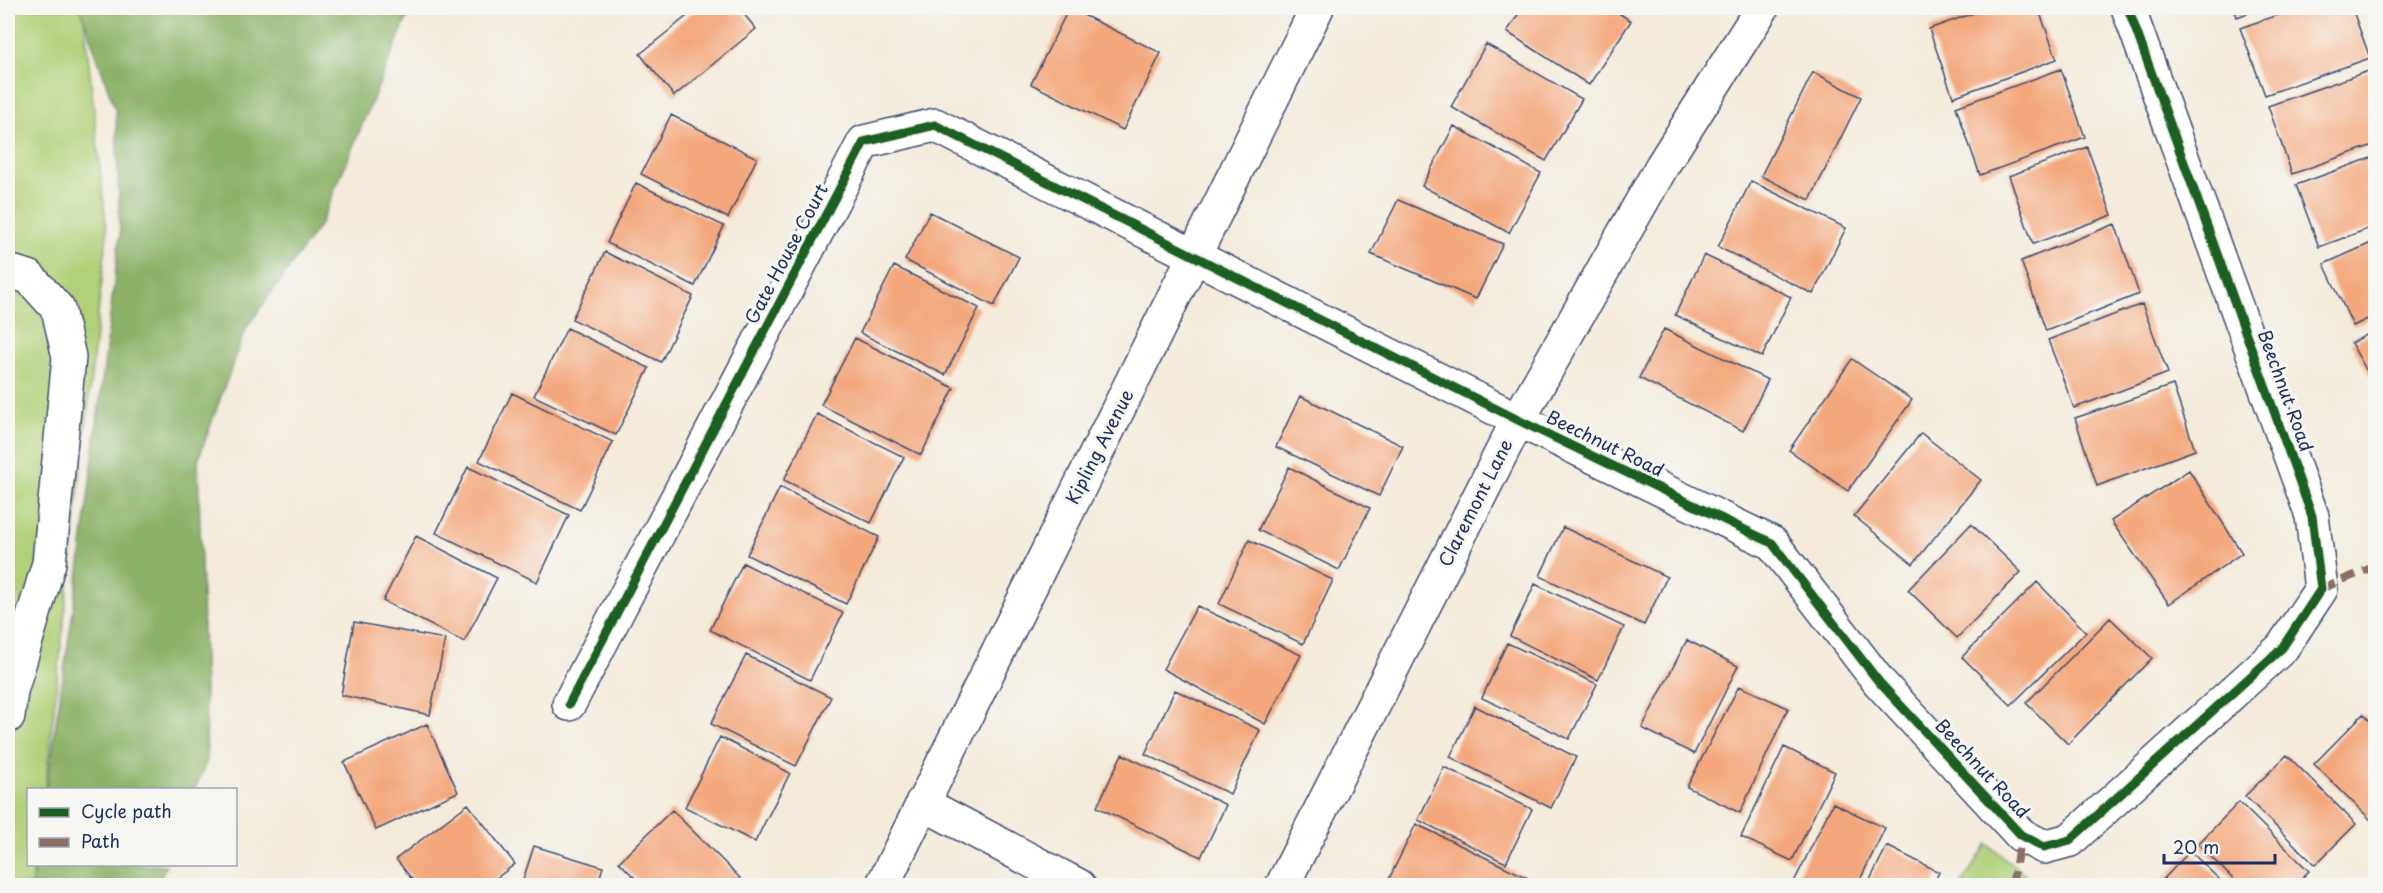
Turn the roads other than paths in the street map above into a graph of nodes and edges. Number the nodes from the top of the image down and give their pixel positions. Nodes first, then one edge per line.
1 (1317, 8) edge
2 (1762, 8) edge
3 (2128, 8) edge
4 (1194, 257) junction
5 (8, 271) edge
6 (1518, 420) junction
7 (570, 704) dead end
8 (8, 716) edge
9 (922, 803) junction
10 (882, 885) edge
11 (1079, 885) edge
12 (1282, 885) edge

1 - 4 street, Kipling Avenue
2 - 6 street, Claremont Lane
3 - 6 street, Beechnut Road
4 - 6 street, Beechnut Road
4 - 7 street, Gate House Court
4 - 9 street, Kipling Avenue
5 - 8 street
6 - 12 street, Claremont Lane
9 - 10 street, Kipling Avenue
9 - 11 street

